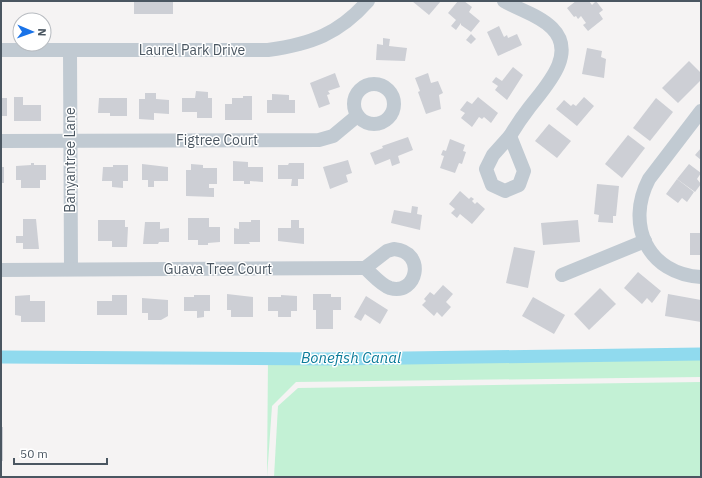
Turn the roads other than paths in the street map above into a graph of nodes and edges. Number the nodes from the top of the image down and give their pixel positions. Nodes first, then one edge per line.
1 (368, 1) edge
2 (504, 1) edge
3 (1, 50) edge
4 (70, 51) junction
5 (701, 111) edge
6 (358, 116) dead end
7 (510, 136) dead end
8 (70, 140) junction
9 (1, 141) edge
10 (645, 241) junction
11 (366, 268) dead end
12 (71, 269) junction
13 (1, 270) edge
14 (562, 275) dead end
15 (701, 276) edge

1 - 4 street, Laurel Park Drive
2 - 7 street
3 - 4 street, Laurel Park Drive
4 - 8 street, Banyantree Lane
5 - 10 street
6 - 8 street, Figtree Court
8 - 9 street, Figtree Court
8 - 12 street, Banyantree Lane
10 - 14 street
10 - 15 street
11 - 12 street, Guava Tree Court
12 - 13 street, Guava Tree Court

